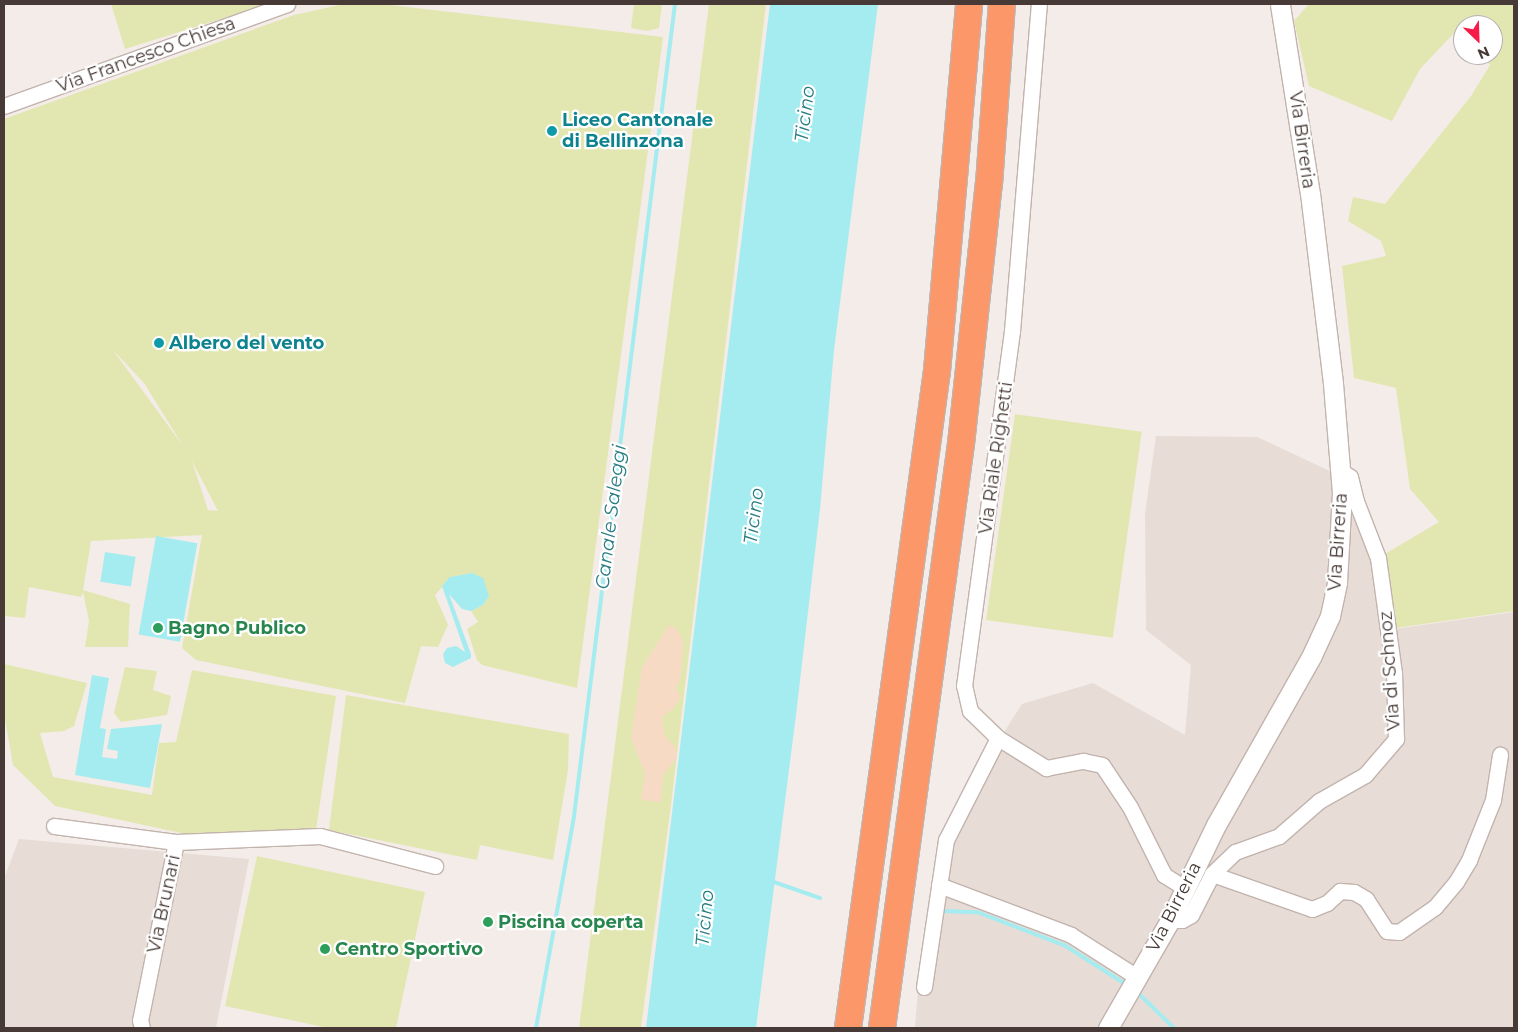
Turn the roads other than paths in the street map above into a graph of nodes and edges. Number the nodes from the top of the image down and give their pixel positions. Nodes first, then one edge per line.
1 (287, 4) edge
2 (970, 4) edge
3 (1002, 4) edge
4 (1039, 4) edge
5 (1280, 4) edge
6 (4, 106) edge
7 (1341, 471) junction
8 (998, 738) junction
9 (1500, 755) dead end
10 (54, 826) dead end
11 (176, 842) junction
12 (435, 866) dead end
13 (1212, 874) junction
14 (940, 885) junction
15 (1185, 888) junction
16 (1170, 920) junction
17 (1136, 980) junction
18 (924, 987) dead end
19 (142, 1028) edge
20 (848, 1028) edge
21 (882, 1028) edge
22 (1108, 1028) edge

1 - 6 street, Via Francesco Chiesa
2 - 20 highway
3 - 21 highway
4 - 8 street, Via Riale Righetti
5 - 7 street, Via Birreria
7 - 13 street, Via di Schnoz
7 - 15 street, Via Birreria
8 - 14 street
8 - 15 street, Via Riale Righetti
9 - 13 street
10 - 11 street, Via Brunari
11 - 12 street
11 - 19 street, Via Brunari
13 - 16 street
14 - 17 street
14 - 18 street
15 - 16 street, Via Birreria
16 - 17 street, Via Birreria
17 - 22 street, Via Birreria

